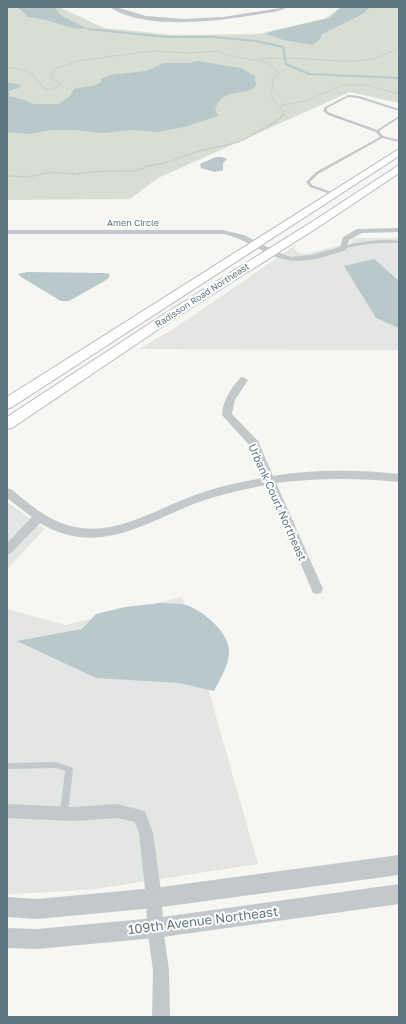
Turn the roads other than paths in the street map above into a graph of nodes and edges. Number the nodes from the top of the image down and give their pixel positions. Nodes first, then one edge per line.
1 (112, 7) edge
2 (285, 7) edge
3 (399, 110) edge
4 (399, 118) edge
5 (377, 131) junction
6 (382, 137) junction
7 (399, 141) edge
8 (399, 152) edge
9 (399, 168) edge
10 (333, 194) junction
11 (399, 230) edge
12 (7, 232) edge
13 (399, 242) edge
14 (258, 244) junction
15 (343, 248) junction
16 (271, 252) junction
17 (243, 380) dead end
18 (7, 404) edge
19 (7, 424) edge
20 (399, 478) edge
21 (269, 480) junction
22 (7, 492) edge
23 (40, 516) junction
24 (7, 550) edge
25 (317, 589) dead end
26 (7, 766) edge
27 (7, 812) edge
28 (64, 813) junction
29 (399, 865) edge
30 (399, 894) edge
31 (154, 898) junction
32 (7, 907) edge
33 (155, 928) junction
34 (7, 938) edge
35 (160, 1017) edge

1 - 2 street
3 - 5 lane
4 - 5 lane
5 - 6 lane
6 - 7 lane
6 - 10 lane
8 - 10 main road, Radisson Road Northeast
9 - 16 main road, Radisson Road Northeast
10 - 14 main road, Radisson Road Northeast
11 - 15 street
12 - 14 street, Amen Circle
13 - 15 lane
14 - 16 street, Amen Circle
14 - 18 main road, Radisson Road Northeast
15 - 16 street, Amen Circle
16 - 19 main road, Radisson Road Northeast
17 - 21 street, Urbank Court Northeast
20 - 21 street
21 - 23 street
21 - 25 street, Urbank Court Northeast
22 - 23 street
23 - 24 street
26 - 28 lane
27 - 28 street
28 - 31 street
29 - 31 street
30 - 33 street, 109th Avenue Northeast
31 - 32 street
31 - 33 street
33 - 34 street, 109th Avenue Northeast
33 - 35 street

